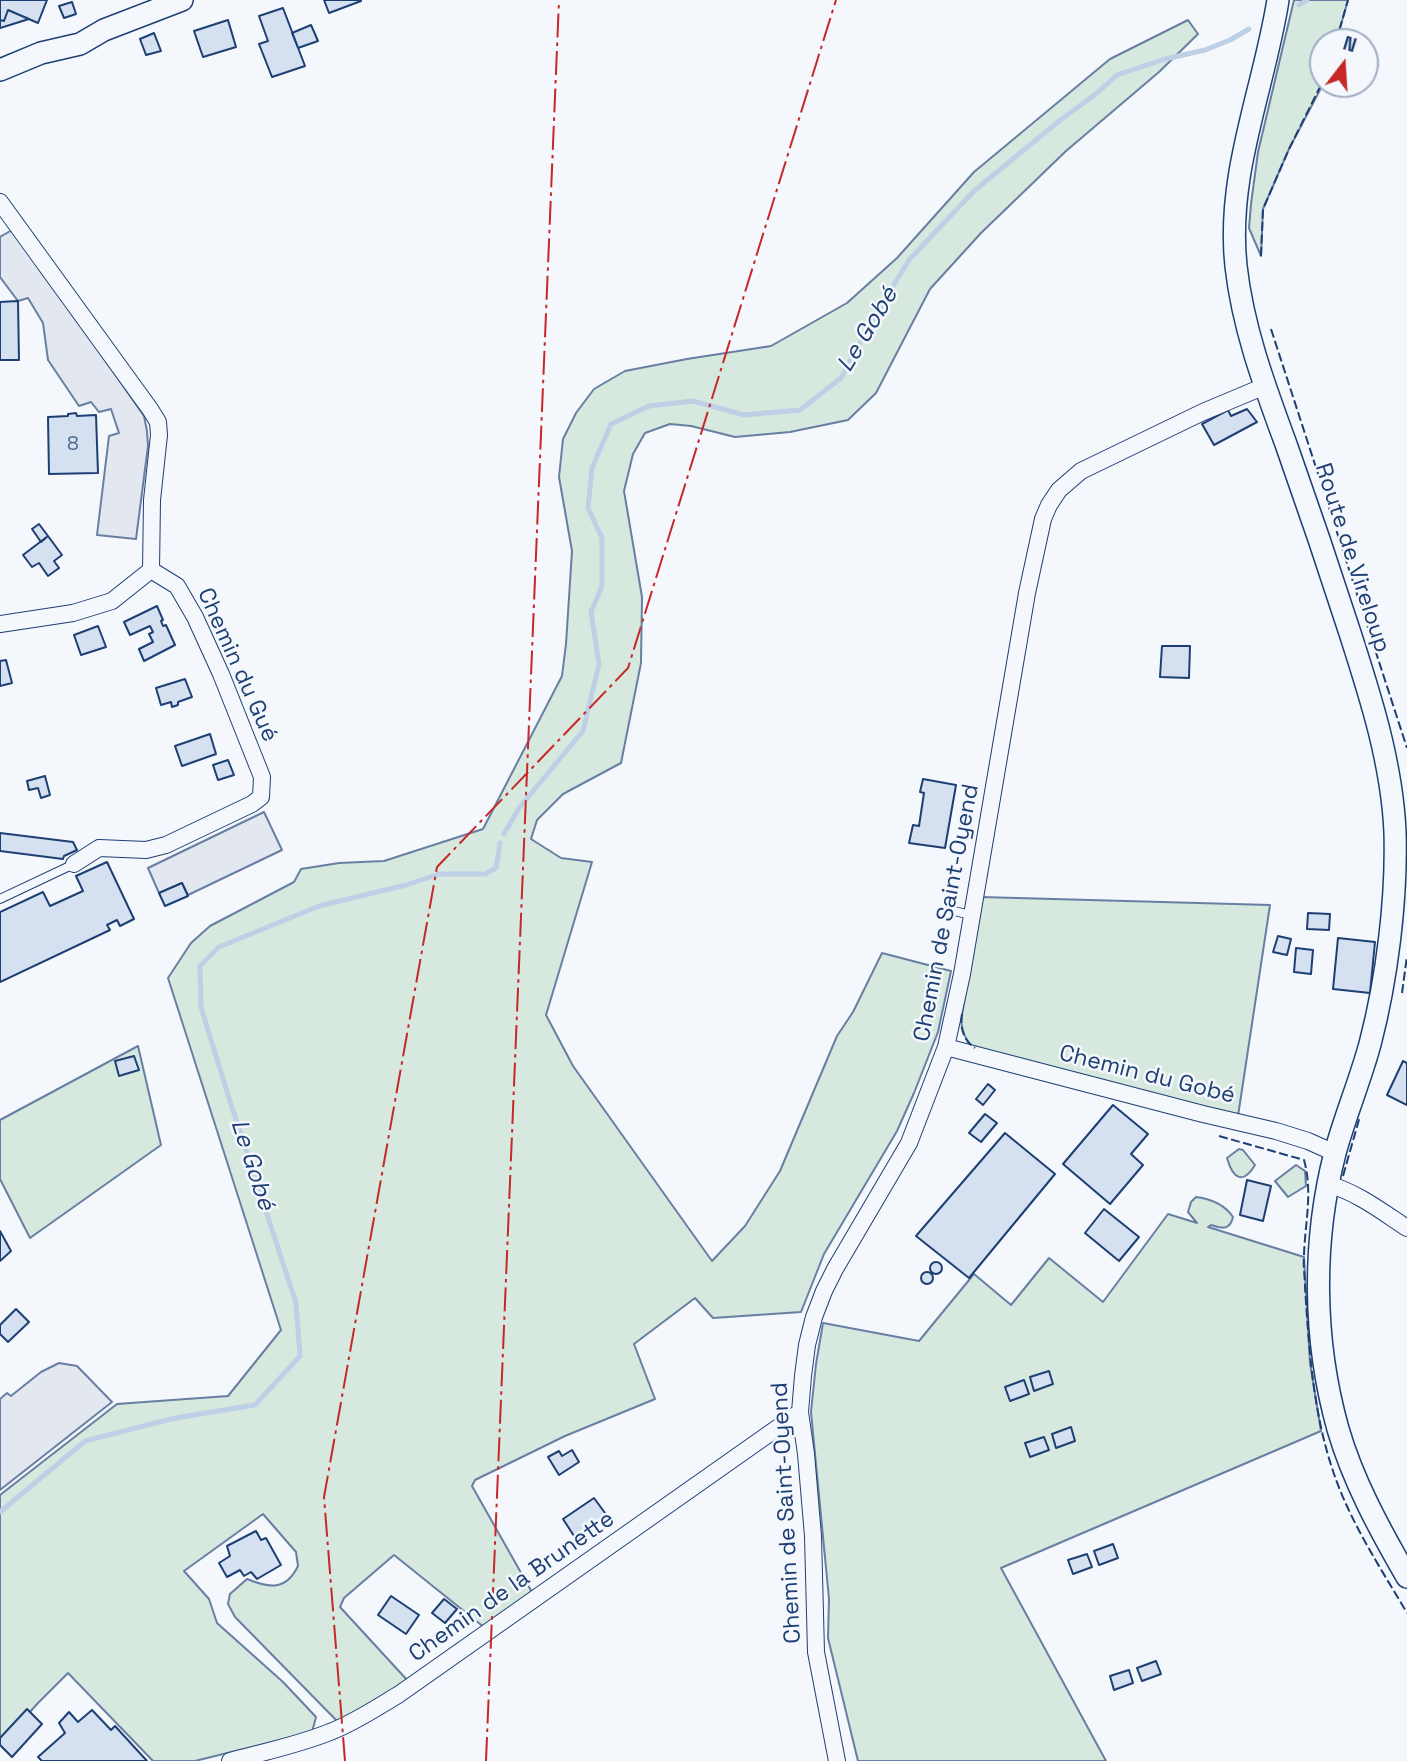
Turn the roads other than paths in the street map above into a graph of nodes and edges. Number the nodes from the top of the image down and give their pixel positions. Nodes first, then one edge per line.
1 (183, 0) edge
2 (1278, 0) edge
3 (0, 69) edge
4 (0, 202) edge
5 (1265, 386) junction
6 (151, 570) junction
7 (0, 624) edge
8 (74, 864) joint
9 (0, 899) edge
10 (954, 911) dead end
11 (971, 915) junction
12 (946, 1047) junction
13 (1335, 1153) junction
14 (1328, 1184) junction
15 (1407, 1228) edge
16 (800, 1412) junction
17 (1407, 1577) edge
18 (230, 1761) edge
19 (837, 1761) edge

1 - 3 main road
2 - 5 main road, Route de Vireloup
4 - 6 street
5 - 11 street, Chemin de Saint-Oyend
5 - 13 main road, Route de Vireloup
6 - 7 street
6 - 8 street, Chemin du Gué
8 - 9 lane
10 - 11 lane
11 - 12 street, Chemin de Saint-Oyend
12 - 13 street, Chemin du Gobé
12 - 16 street, Chemin de Saint-Oyend
13 - 14 main road, Route de Vireloup
14 - 15 street
14 - 17 main road, Route de Vireloup
16 - 18 street, Chemin de la Brunette
16 - 19 street, Chemin de Saint-Oyend

